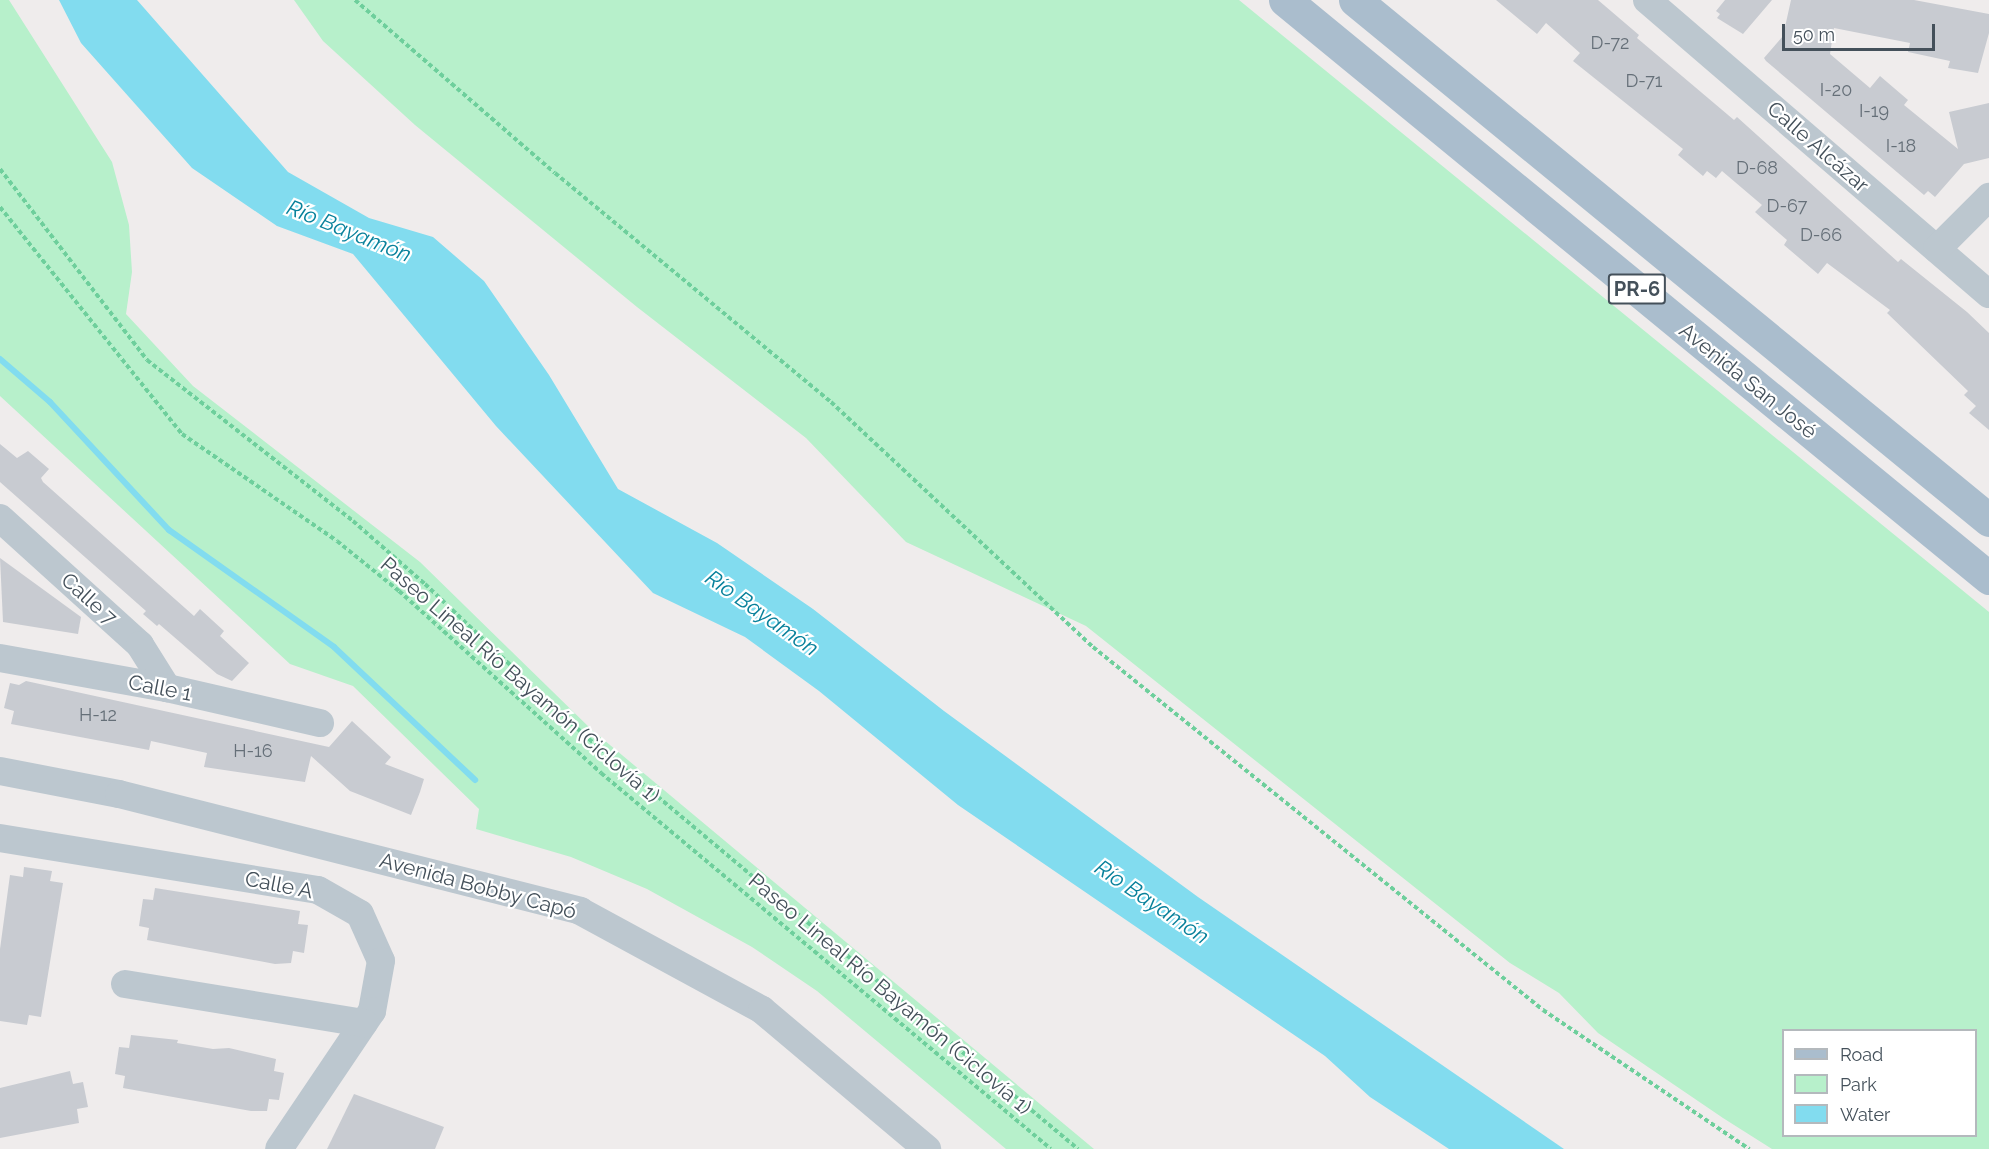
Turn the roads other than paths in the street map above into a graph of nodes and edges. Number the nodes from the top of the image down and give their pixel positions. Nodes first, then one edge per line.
1 (1286, 0) edge
2 (1355, 0) edge
3 (1666, 6) edge
4 (1989, 197) edge
5 (1937, 249) junction
6 (1989, 294) edge
7 (0, 518) edge
8 (1989, 520) edge
9 (1989, 578) edge
10 (0, 658) edge
11 (167, 688) junction
12 (320, 723) dead end
13 (0, 771) edge
14 (0, 838) edge
15 (125, 984) dead end
16 (364, 1023) junction
17 (279, 1149) edge
18 (927, 1149) edge

1 - 9 main road, Avenida San José / PR-6
2 - 8 main road, PR-6
3 - 5 street, Calle Alcázar
4 - 5 street
5 - 6 street, Calle Alcázar
7 - 11 street, Calle 7
10 - 11 street, Calle 1
11 - 12 street, Calle 1
13 - 18 street, Avenida Bobby Capó
14 - 16 street, Calle A
15 - 16 street
16 - 17 street, Calle A

